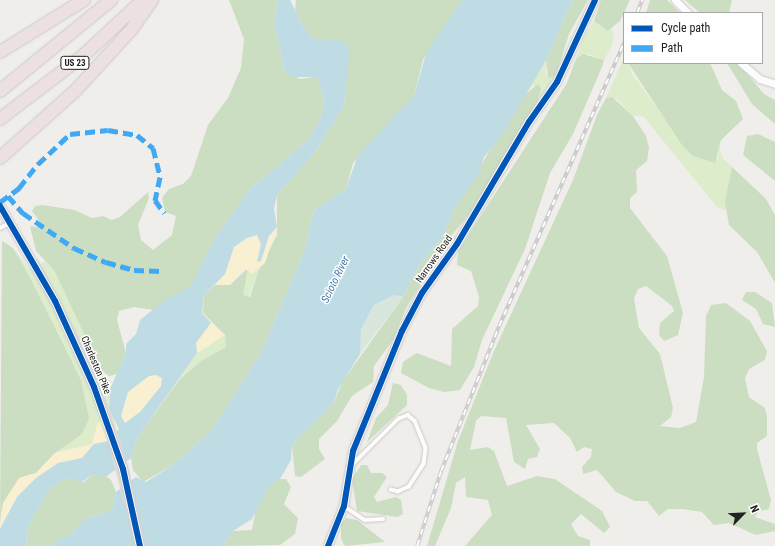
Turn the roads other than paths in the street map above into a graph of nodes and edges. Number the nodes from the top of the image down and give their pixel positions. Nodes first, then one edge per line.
1 (84, 0) edge
2 (111, 0) edge
3 (143, 0) edge
4 (152, 0) edge
5 (595, 0) edge
6 (675, 0) edge
7 (687, 12) edge
8 (0, 52) edge
9 (742, 64) edge
10 (775, 84) edge
11 (0, 92) edge
12 (0, 119) edge
13 (0, 158) edge
14 (0, 206) edge
15 (10, 222) junction
16 (0, 228) edge
17 (349, 467) junction
18 (391, 490) dead end
19 (344, 506) junction
20 (383, 519) dead end
21 (140, 546) edge
22 (328, 546) edge

1 - 8 highway
2 - 11 highway, US 23
3 - 12 highway, US 23
4 - 13 highway
5 - 17 street, Narrows Road
6 - 7 street
9 - 10 street
14 - 15 street, Charleston Pike
15 - 16 lane
15 - 21 street, Charleston Pike
17 - 18 lane
17 - 19 street, Narrows Road
19 - 20 lane
19 - 22 street, Narrows Road

